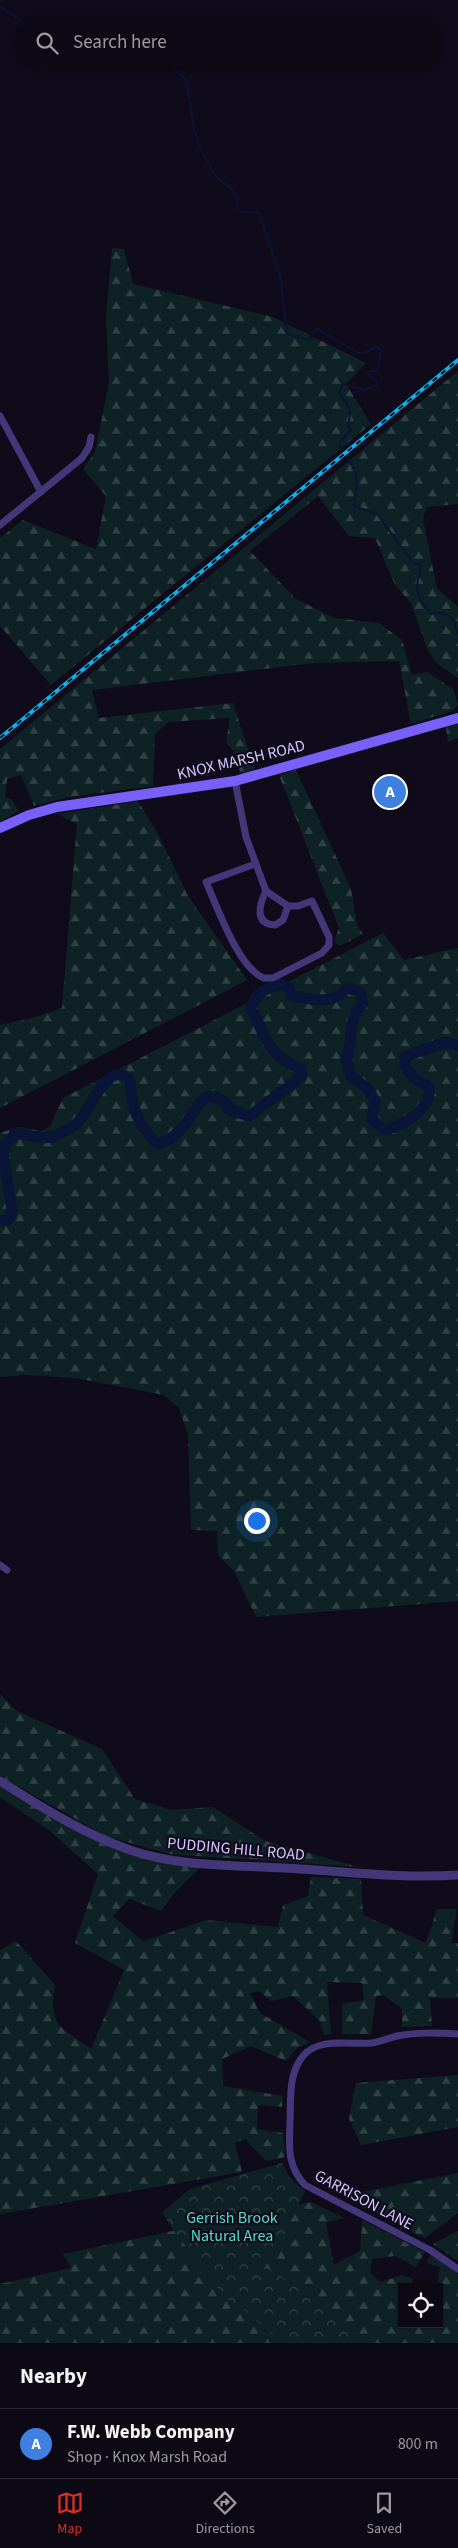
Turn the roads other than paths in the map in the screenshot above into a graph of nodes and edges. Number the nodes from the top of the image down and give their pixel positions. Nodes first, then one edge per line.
1 (0, 416) edge
2 (92, 437) dead end
3 (41, 492) junction
4 (0, 526) edge
5 (458, 718) edge
6 (235, 781) junction
7 (0, 828) edge
8 (255, 864) junction
9 (266, 891) junction
10 (288, 906) junction
11 (0, 1566) edge
12 (8, 1570) dead end
13 (0, 1781) edge
14 (458, 1875) edge
15 (458, 2034) edge
16 (458, 2269) edge

1 - 3 street
2 - 3 street
3 - 4 street
5 - 6 main road, KNOX MARSH ROAD
6 - 7 main road, KNOX MARSH ROAD
6 - 8 street
8 - 9 street
8 - 10 street
9 - 10 street
9 - 10 street
11 - 12 street
13 - 14 street, PUDDING HILL ROAD
15 - 16 street, GARRISON LANE

